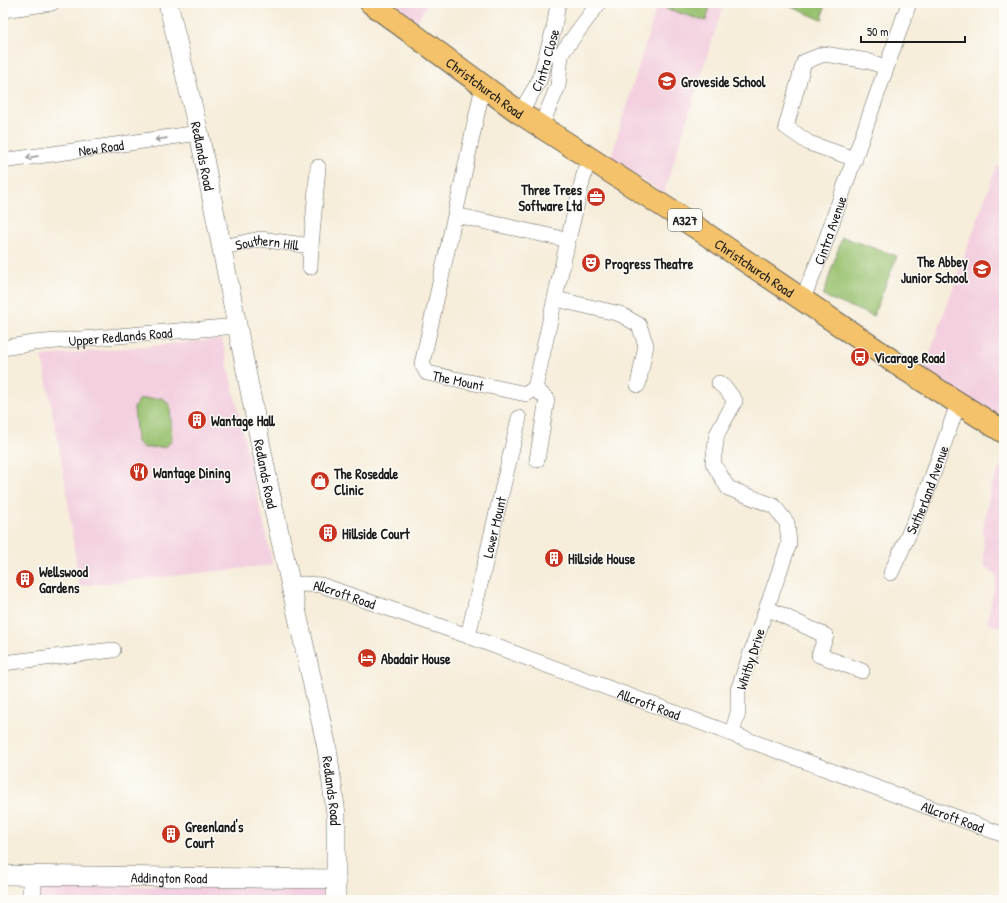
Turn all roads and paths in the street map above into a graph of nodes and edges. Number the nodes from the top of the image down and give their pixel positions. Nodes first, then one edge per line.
1 (52, 3) edge
2 (168, 3) edge
3 (558, 3) edge
4 (909, 3) edge
5 (598, 4) edge
6 (378, 6) edge
7 (3, 10) edge
8 (885, 67) junction
9 (483, 86) junction
10 (520, 112) junction
11 (541, 126) junction
12 (199, 133) junction
13 (588, 158) junction
14 (855, 159) junction
15 (3, 161) edge
16 (318, 167) dead end
17 (455, 215) junction
18 (568, 240) junction
19 (311, 246) junction
20 (223, 247) junction
21 (310, 267) dead end
22 (556, 299) junction
23 (802, 301) junction
24 (238, 326) junction
25 (3, 348) edge
26 (719, 383) dead end
27 (638, 385) dead end
28 (535, 388) junction
29 (958, 404) junction
30 (519, 418) dead end
31 (1004, 432) edge
32 (536, 460) dead end
33 (891, 573) dead end
34 (292, 585) junction
35 (767, 608) junction
36 (468, 636) junction
37 (113, 650) dead end
38 (3, 663) edge
39 (862, 671) dead end
40 (732, 734) junction
41 (1004, 835) edge
42 (3, 875) edge
43 (32, 876) junction
44 (336, 879) junction
45 (32, 900) edge
46 (336, 900) edge

1 - 7 street
2 - 12 street, Redlands Road
3 - 10 street, Cintra Close
4 - 8 street, Cintra Avenue
5 - 11 street
6 - 9 main road, Christchurch Road / A327
8 - 14 street, Cintra Avenue
8 - 14 street
9 - 10 main road, Christchurch Road / A327
9 - 17 street, The Mount
10 - 11 main road, Christchurch Road / A327
11 - 13 main road, Christchurch Road / A327
12 -> 15 street, New Road
12 - 20 street, Redlands Road
13 - 18 street
13 - 23 main road, Christchurch Road / A327
14 - 23 street, Cintra Avenue
16 - 19 street, Southern Hill
17 - 18 street
17 - 28 street, The Mount
18 - 22 street
19 - 20 street, Southern Hill
19 - 21 street, Southern Hill
20 - 24 street, Redlands Road
22 - 27 street
22 - 28 street
23 - 29 main road, Christchurch Road / A327
24 - 25 street, Upper Redlands Road
24 - 34 street, Redlands Road
26 - 35 street, Whitby Drive
28 - 32 street
29 - 31 main road, Christchurch Road / A327
29 - 33 street, Sutherland Avenue
30 - 36 street, Lower Mount
34 - 36 street, Allcroft Road
34 - 44 street, Redlands Road
35 - 39 street
35 - 40 street, Whitby Drive
36 - 40 street, Allcroft Road
37 - 38 street
40 - 41 street, Allcroft Road
42 - 43 street, Addington Road
43 - 44 street, Addington Road
43 - 45 street
44 - 46 street, Redlands Road

